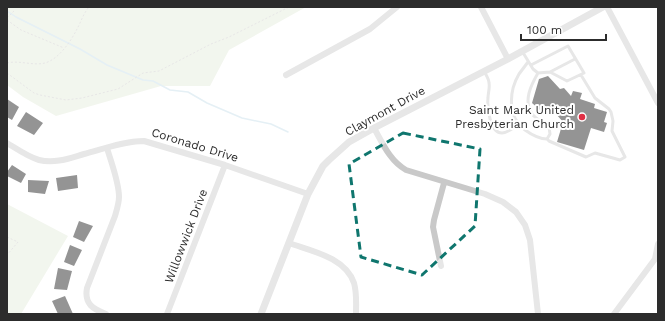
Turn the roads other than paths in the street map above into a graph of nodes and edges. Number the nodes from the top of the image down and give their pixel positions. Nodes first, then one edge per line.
1 (397, 7) edge
2 (481, 7) edge
3 (603, 7) edge
4 (607, 7) edge
5 (522, 51) junction
6 (508, 59) junction
7 (575, 59) junction
8 (528, 62) junction
9 (531, 65) junction
10 (484, 71) junction
11 (550, 72) junction
12 (538, 73) junction
13 (286, 75) dead end
14 (582, 75) junction
15 (658, 103) edge
16 (519, 124) junction
17 (374, 128) junction
18 (547, 139) junction
19 (7, 143) edge
20 (107, 148) junction
21 (225, 165) junction
22 (444, 183) junction
23 (308, 194) junction
24 (289, 242) junction
25 (658, 244) edge
26 (441, 266) dead end
27 (106, 314) edge
28 (167, 314) edge
29 (261, 314) edge
30 (356, 314) edge
31 (538, 314) edge
32 (614, 314) edge

1 - 13 street
2 - 6 street
3 - 5 street, Claymont Drive
4 - 15 street
5 - 6 street, Claymont Drive
5 - 8 lane
6 - 10 street, Claymont Drive
7 - 9 lane
7 - 11 lane
7 - 14 lane
8 - 9 lane
8 - 16 lane
9 - 12 lane
10 - 16 lane
10 - 17 street, Claymont Drive
11 - 12 lane
11 - 14 lane
12 - 18 lane
14 - 18 lane
16 - 18 lane
17 - 22 street
17 - 23 street, Claymont Drive
19 - 20 street, Coronado Drive
20 - 21 street, Coronado Drive
20 - 27 street
21 - 23 street, Coronado Drive
21 - 28 street, Willowwick Drive
22 - 26 street
22 - 31 street
23 - 24 street, Claymont Drive
24 - 29 street, Claymont Drive
24 - 30 street
25 - 32 street

